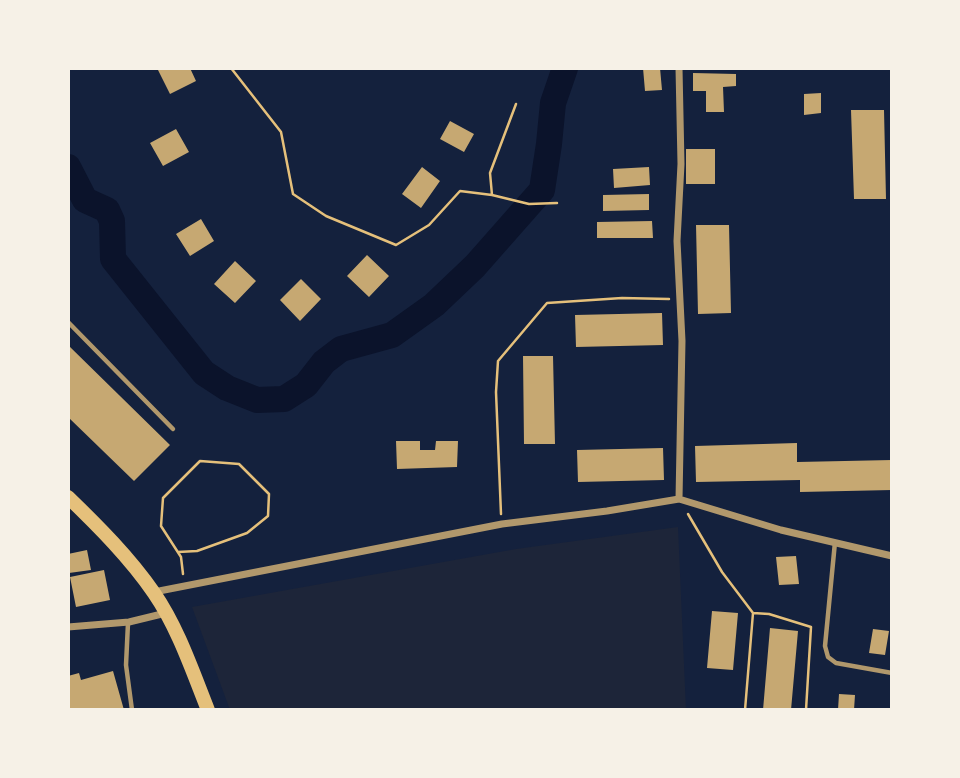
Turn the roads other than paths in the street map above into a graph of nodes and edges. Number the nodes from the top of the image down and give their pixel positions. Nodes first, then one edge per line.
1 (679, 68) edge
2 (68, 322) edge
3 (173, 429) dead end
4 (68, 497) edge
5 (679, 499) junction
6 (835, 542) junction
7 (892, 556) edge
8 (153, 592) junction
9 (166, 612) junction
10 (129, 622) junction
11 (68, 627) edge
12 (892, 673) edge
13 (132, 710) edge
14 (208, 710) edge

1 - 5 street
2 - 3 lane
4 - 8 main road
5 - 6 street
5 - 8 street
6 - 7 street
6 - 12 lane
8 - 9 main road
9 - 10 street
9 - 14 main road
10 - 11 street
10 - 13 lane

